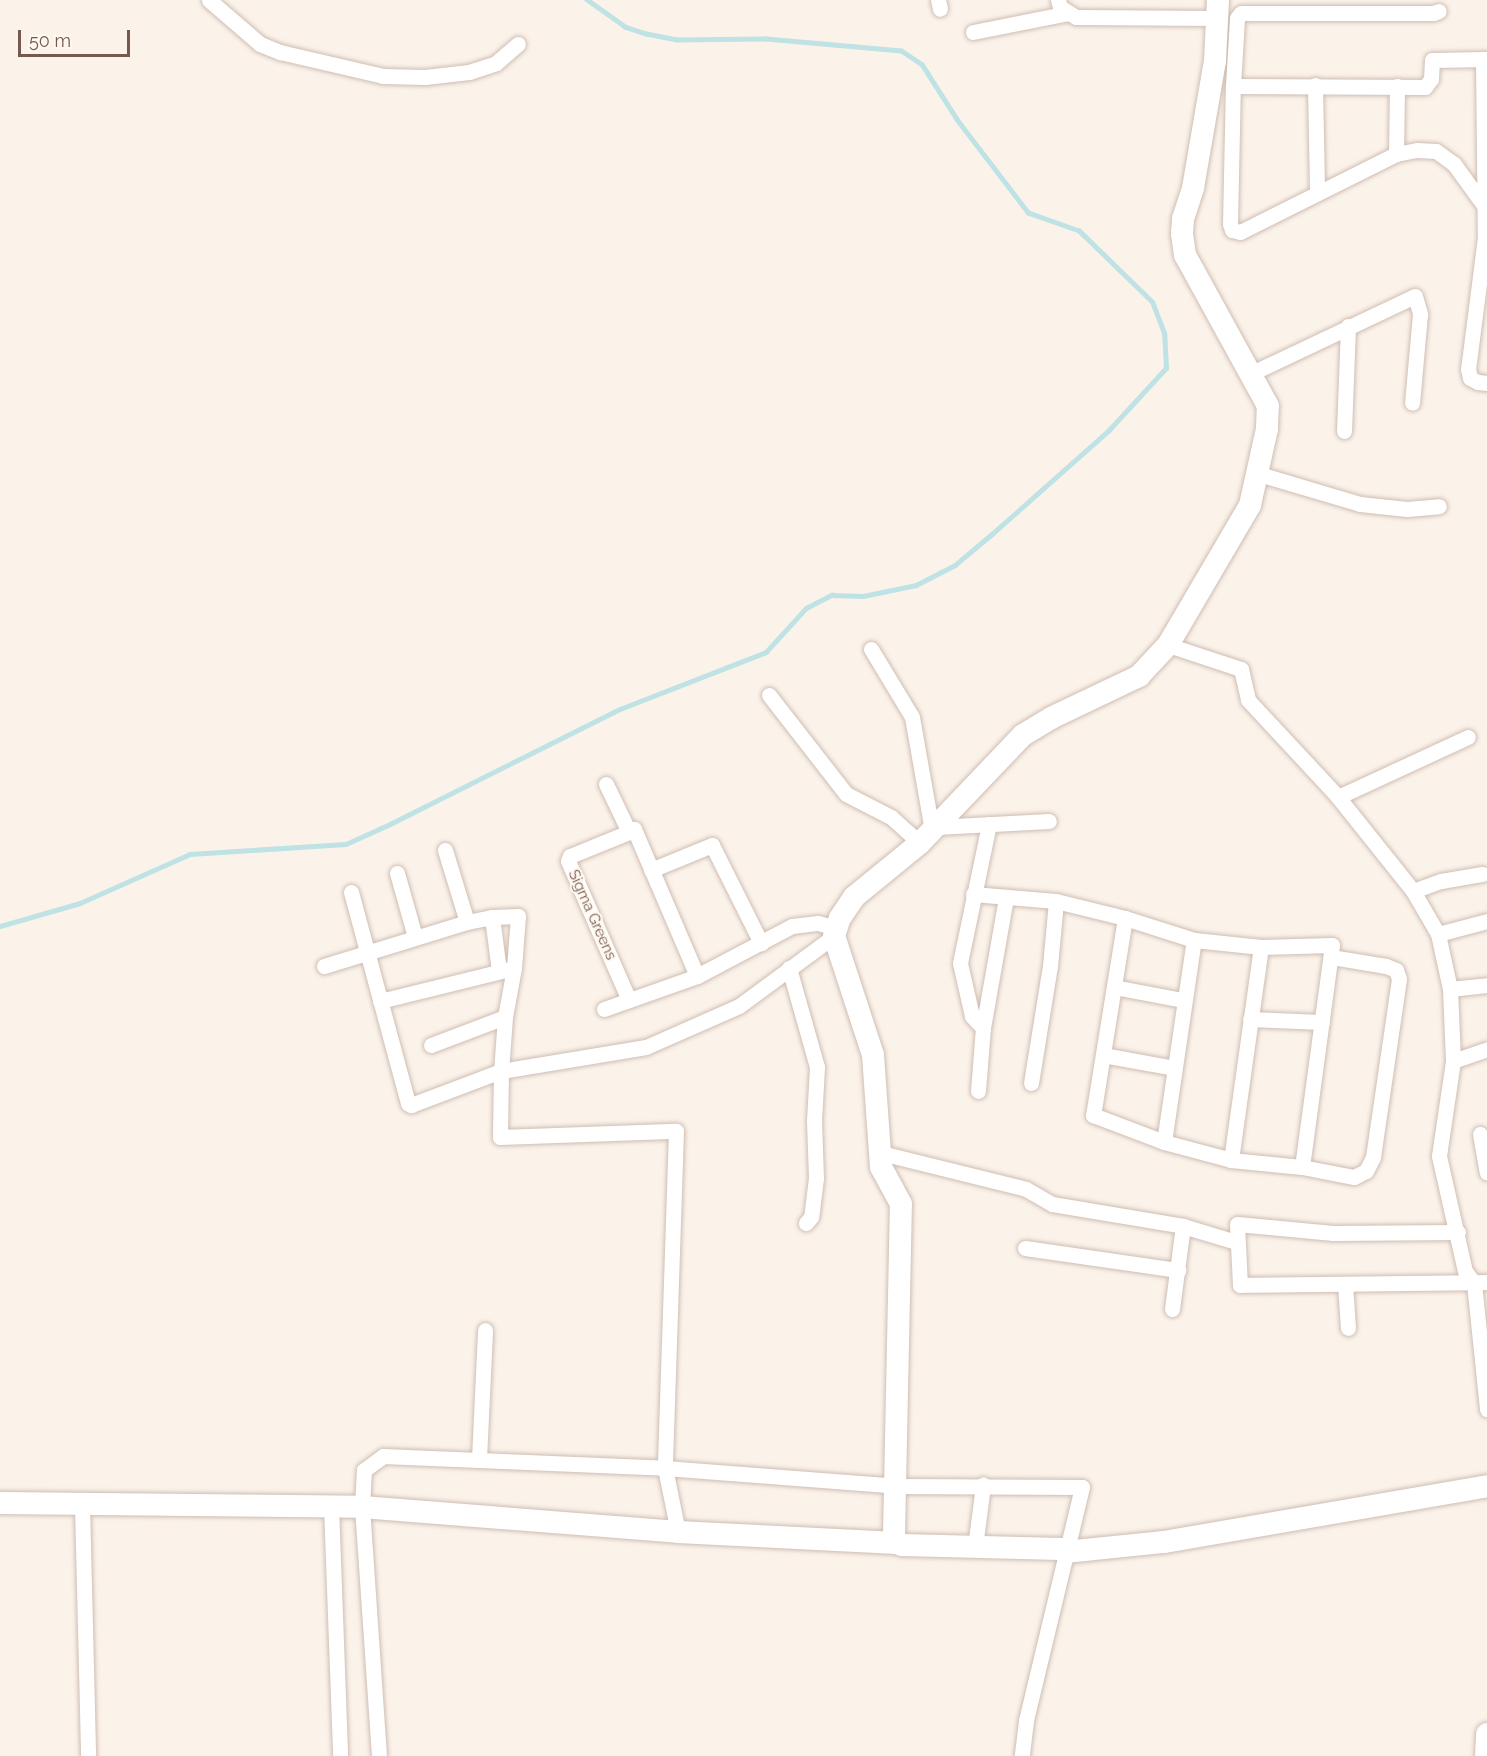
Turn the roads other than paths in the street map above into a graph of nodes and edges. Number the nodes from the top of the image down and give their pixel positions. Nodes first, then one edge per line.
1 (208, 0) edge
2 (1058, 0) edge
3 (1217, 9) edge
4 (1439, 11) dead end
5 (1069, 13) junction
6 (973, 32) dead end
7 (518, 44) dead end
8 (1485, 59) edge
9 (1315, 85) junction
10 (1233, 86) junction
11 (1397, 86) junction
12 (1396, 154) junction
13 (1317, 193) junction
14 (1485, 207) junction
15 (1348, 326) junction
16 (1252, 373) junction
17 (1487, 382) edge
18 (1412, 403) dead end
19 (1344, 431) dead end
20 (1259, 474) junction
21 (1439, 506) dead end
22 (1168, 645) junction
23 (871, 649) dead end
24 (769, 695) dead end
25 (1468, 737) dead end
26 (606, 784) dead end
27 (1338, 797) junction
28 (1049, 820) dead end
29 (988, 824) junction
30 (629, 832) junction
31 (929, 834) junction
32 (445, 850) dead end
33 (651, 870) junction
34 (398, 873) dead end
35 (1482, 874) dead end
36 (1413, 891) junction
37 (351, 892) dead end
38 (973, 894) junction
39 (1006, 898) junction
40 (1056, 901) junction
41 (492, 917) junction
42 (1125, 918) junction
43 (1487, 921) edge
44 (467, 922) junction
45 (836, 932) junction
46 (1438, 934) junction
47 (415, 937) junction
48 (1194, 940) junction
49 (761, 943) junction
50 (1261, 947) junction
51 (368, 951) junction
52 (1331, 957) junction
53 (324, 966) dead end
54 (789, 968) junction
55 (507, 970) junction
56 (697, 976) junction
57 (1487, 985) edge
58 (1114, 987) junction
59 (1450, 989) junction
60 (629, 1000) junction
61 (1183, 1000) junction
62 (380, 1002) junction
63 (604, 1009) dead end
64 (505, 1017) junction
65 (1250, 1019) junction
66 (1322, 1022) junction
67 (983, 1028) junction
68 (430, 1045) dead end
69 (1487, 1049) edge
70 (1103, 1055) junction
71 (1453, 1061) junction
72 (1174, 1068) junction
73 (501, 1071) junction
74 (1031, 1083) dead end
75 (978, 1091) dead end
76 (1480, 1134) dead end
77 (1164, 1142) junction
78 (881, 1153) junction
79 (1232, 1160) junction
80 (1302, 1167) junction
81 (1487, 1172) edge
82 (806, 1223) dead end
83 (1183, 1226) junction
84 (1458, 1232) junction
85 (1236, 1242) junction
86 (1026, 1248) dead end
87 (1178, 1270) junction
88 (1481, 1283) edge
89 (1345, 1284) junction
90 (1172, 1309) dead end
91 (1348, 1328) dead end
92 (485, 1330) dead end
93 (1487, 1409) edge
94 (479, 1459) junction
95 (665, 1468) junction
96 (983, 1485) junction
97 (897, 1486) junction
98 (1487, 1486) edge
99 (0, 1503) edge
100 (82, 1505) junction
101 (330, 1506) junction
102 (362, 1507) junction
103 (678, 1532) junction
104 (897, 1543) junction
105 (975, 1546) junction
106 (1065, 1552) junction
107 (1487, 1734) edge
108 (88, 1756) edge
109 (340, 1756) edge
110 (379, 1756) edge
111 (1022, 1756) edge
112 (1486, 1756) edge

1 - 7 street
2 - 5 street
3 - 5 street
3 - 16 street
4 - 10 street
5 - 6 street
8 - 11 street
8 - 14 street
9 - 10 street
9 - 11 street
9 - 13 street
10 - 13 street
11 - 12 street
12 - 13 street
12 - 14 street
14 - 17 street
15 - 16 street
15 - 18 street
15 - 19 street
16 - 20 street
20 - 21 street
20 - 22 street
22 - 27 street
22 - 31 street
23 - 31 street
24 - 31 street
25 - 27 street
26 - 30 street
27 - 36 street
28 - 29 street
29 - 31 street
29 - 38 street
30 - 33 street
30 - 60 street, Sigma Greens
31 - 45 street
32 - 44 street
33 - 49 street
33 - 56 street
34 - 47 street
35 - 36 street
36 - 46 street
37 - 51 street
38 - 39 street
38 - 67 street
39 - 40 street
39 - 67 street
40 - 42 street
40 - 74 street
41 - 44 street
41 - 55 street
41 - 55 street
42 - 48 street
42 - 58 street
43 - 46 street
44 - 47 street
45 - 49 street
45 - 54 street
45 - 78 street
46 - 59 street
47 - 51 street
48 - 50 street
48 - 61 street
49 - 56 street
50 - 52 street
50 - 65 street
51 - 53 street
51 - 62 street
52 - 66 street
52 - 80 street
54 - 73 street
54 - 82 street
55 - 62 street
55 - 64 street
56 - 60 street
57 - 59 street
58 - 61 street
58 - 70 street
59 - 71 street
60 - 63 street
61 - 72 street
62 - 73 street
64 - 68 street
64 - 73 street
65 - 66 street
65 - 79 street
66 - 80 street
67 - 75 street
69 - 71 street
70 - 72 street
70 - 77 street
71 - 84 street
72 - 77 street
73 - 95 street
76 - 81 street
77 - 79 street
78 - 83 street
78 - 97 street
79 - 80 street
83 - 85 street
83 - 87 street
84 - 85 street
84 - 88 street
85 - 89 street
86 - 87 street
87 - 90 street
88 - 89 street
88 - 93 street
89 - 91 street
92 - 94 street
94 - 95 street
94 - 102 street
95 - 97 street
95 - 103 street
96 - 97 street
96 - 105 street
96 - 106 street
97 - 104 street
98 - 106 street
99 - 100 street
100 - 101 street
100 - 108 street
101 - 102 street
101 - 109 street
102 - 103 street
102 - 110 street
103 - 104 street
104 - 105 street
105 - 106 street
106 - 111 street
107 - 112 street

